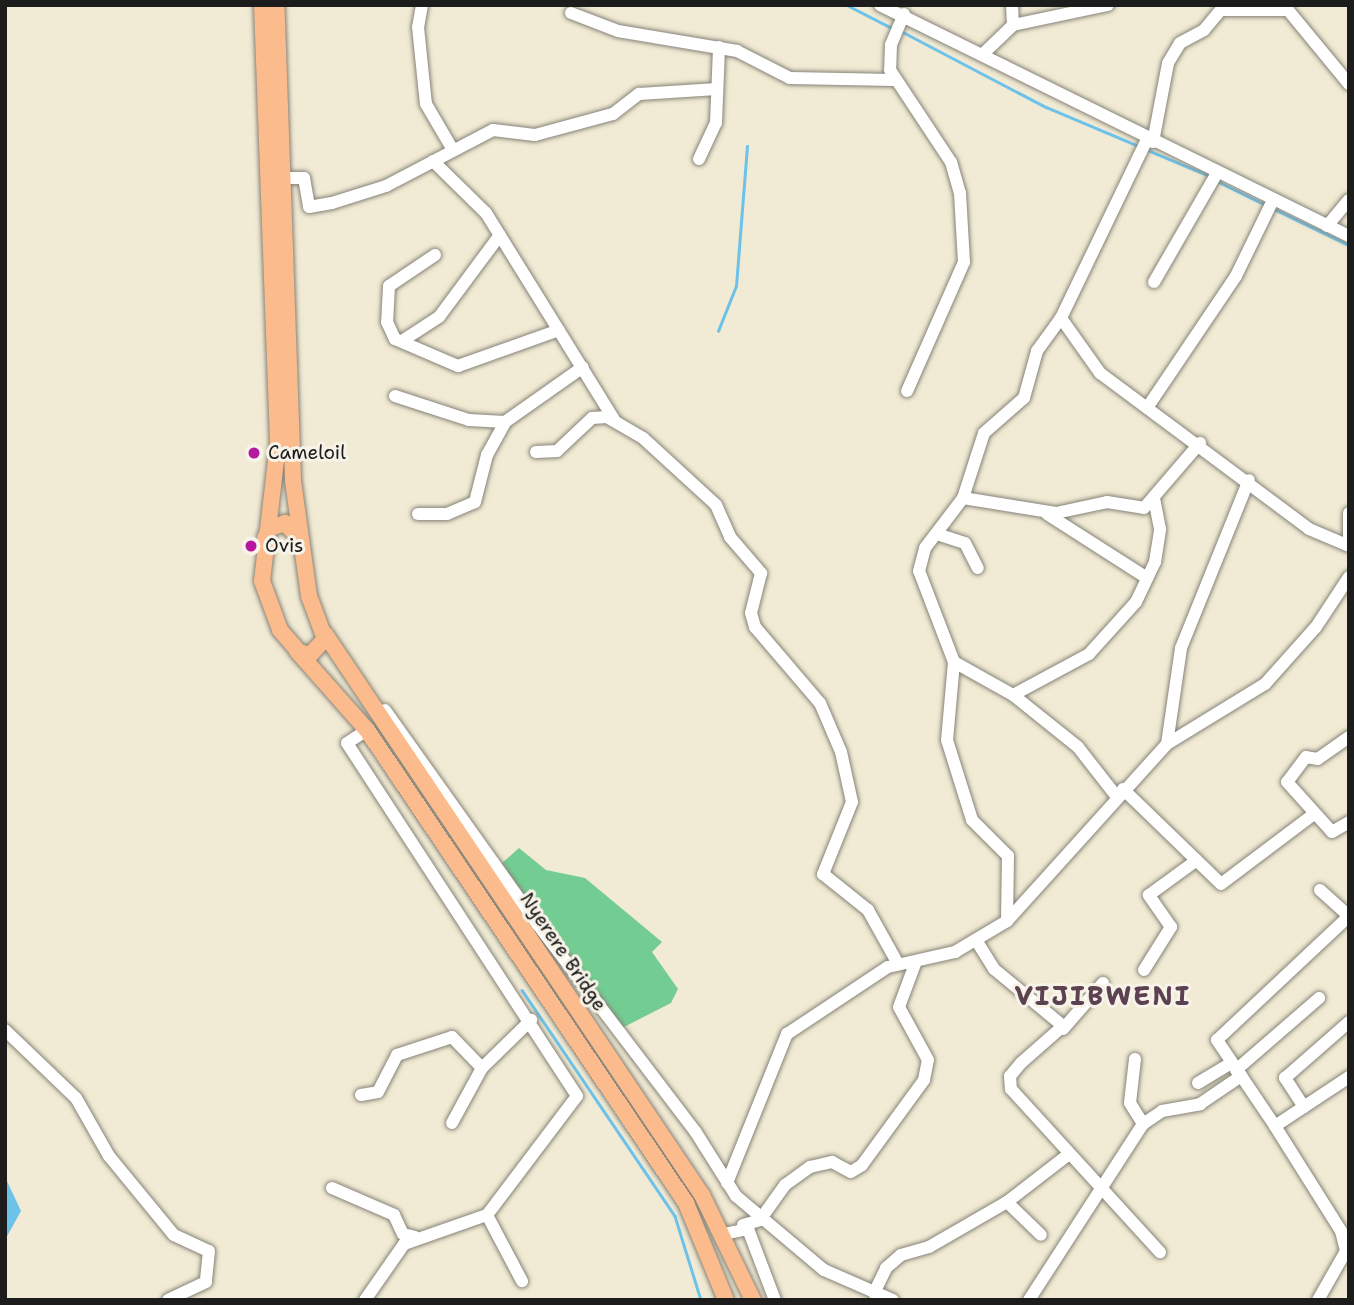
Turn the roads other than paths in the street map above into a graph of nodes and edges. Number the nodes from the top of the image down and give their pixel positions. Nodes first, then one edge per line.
1 (262, 5) edge
2 (276, 5) edge
3 (422, 5) edge
4 (880, 5) edge
5 (1012, 5) edge
6 (1108, 5) edge
7 (1224, 7) edge
8 (571, 13) dead end
9 (904, 14) junction
10 (1013, 25) junction
11 (719, 47) junction
12 (983, 54) junction
13 (894, 80) junction
14 (1349, 84) edge
15 (717, 89) junction
16 (1150, 140) junction
17 (453, 150) junction
18 (699, 159) dead end
19 (433, 161) junction
20 (1217, 173) junction
21 (285, 178) junction
22 (1273, 200) junction
23 (1349, 200) edge
24 (1327, 226) junction
25 (500, 235) junction
26 (1349, 236) edge
27 (435, 255) dead end
28 (1154, 282) dead end
29 (1061, 318) junction
30 (559, 330) junction
31 (402, 341) junction
32 (583, 367) junction
33 (907, 391) dead end
34 (395, 396) dead end
35 (1147, 408) junction
36 (615, 421) junction
37 (505, 422) junction
38 (1200, 443) junction
39 (536, 452) dead end
40 (1249, 480) junction
41 (963, 498) junction
42 (1154, 499) junction
43 (1043, 511) junction
44 (418, 513) dead end
45 (1349, 513) edge
46 (937, 534) junction
47 (1349, 537) edge
48 (300, 540) junction
49 (264, 541) junction
50 (1349, 546) edge
51 (978, 568) dead end
52 (1349, 577) edge
53 (1147, 578) junction
54 (324, 634) junction
55 (295, 648) junction
56 (954, 662) junction
57 (1013, 695) junction
58 (367, 730) junction
59 (1349, 737) edge
60 (1167, 744) junction
61 (1120, 793) junction
62 (1314, 814) junction
63 (1349, 822) edge
64 (1197, 860) junction
65 (1320, 890) dead end
66 (1349, 916) edge
67 (1007, 921) junction
68 (976, 940) junction
69 (898, 964) junction
70 (915, 964) junction
71 (1144, 970) dead end
72 (1103, 983) dead end
73 (1319, 998) dead end
74 (531, 1020) junction
75 (1349, 1022) edge
76 (1063, 1029) junction
77 (5, 1030) edge
78 (621, 1037) junction
79 (604, 1050) junction
80 (1135, 1059) dead end
81 (482, 1068) junction
82 (1236, 1070) junction
83 (1349, 1077) edge
84 (1198, 1083) dead end
85 (361, 1095) dead end
86 (1304, 1107) junction
87 (452, 1123) dead end
88 (1143, 1124) junction
89 (1275, 1126) junction
90 (1069, 1154) junction
91 (727, 1183) junction
92 (1104, 1187) junction
93 (332, 1188) dead end
94 (1007, 1202) junction
95 (486, 1215) junction
96 (760, 1220) junction
97 (743, 1225) junction
98 (724, 1234) junction
99 (1041, 1235) dead end
100 (415, 1237) junction
101 (1347, 1251) edge
102 (1160, 1252) dead end
103 (522, 1281) dead end
104 (874, 1293) junction
105 (168, 1300) edge
106 (365, 1300) edge
107 (726, 1300) edge
108 (753, 1300) edge
109 (775, 1300) edge
110 (894, 1300) edge
111 (1029, 1300) edge
112 (1318, 1300) edge

1 - 49 main road, Nyerere Bridge
2 - 21 main road, Nyerere Bridge
3 - 17 street
4 - 9 street
5 - 10 street
6 - 10 street
7 - 14 street
7 - 16 street
8 - 11 street
9 - 12 street
9 - 13 street
10 - 12 street
11 - 13 street
11 - 15 street
12 - 16 street
13 - 33 street
15 - 17 street
15 - 18 street
16 - 20 street
16 - 29 street
17 - 19 street
19 - 21 street
19 - 25 street
20 - 22 street
20 - 28 street
21 - 48 main road, Nyerere Bridge
22 - 24 street
22 - 35 street
23 - 24 street
24 - 26 street
25 - 30 street
25 - 31 street
27 - 31 street
29 - 35 street
29 - 41 street
30 - 31 street
30 - 32 street
32 - 36 street
32 - 37 street
34 - 37 street
35 - 38 street
36 - 39 street
36 - 69 street
37 - 44 street
38 - 40 street
38 - 42 street
40 - 50 street
40 - 60 street
41 - 43 street
41 - 46 street
42 - 43 street
42 - 53 street
43 - 53 street
45 - 47 street
46 - 51 street
46 - 56 street
48 - 49 main road
48 - 54 main road, Nyerere Bridge
49 - 55 main road, Nyerere Bridge
52 - 60 street
53 - 57 street
54 - 55 main road
54 - 78 street
54 - 79 main road, Nyerere Bridge
55 - 58 main road, Nyerere Bridge
56 - 57 street
56 - 67 street
57 - 61 street
58 - 74 street
58 - 107 main road, Nyerere Bridge
59 - 62 street
60 - 61 street
61 - 64 street
61 - 67 street
62 - 63 street
62 - 64 street
64 - 71 street
65 - 66 street
66 - 82 street
67 - 68 street
68 - 70 street
68 - 76 street
69 - 70 street
69 - 91 street
70 - 96 street
72 - 76 street
73 - 82 street
74 - 81 street
74 - 95 street
75 - 86 street
76 - 90 street
77 - 105 street
78 - 79 street
78 - 91 street
79 - 98 main road, Nyerere Bridge
80 - 88 street
81 - 85 street
81 - 87 street
82 - 84 street
82 - 88 street
82 - 89 street
83 - 86 street
86 - 89 street
88 - 92 street
89 - 101 street
90 - 92 street
90 - 94 street
91 - 96 street
92 - 102 street
92 - 111 street
93 - 100 street
94 - 99 street
94 - 104 street
95 - 100 street
95 - 103 street
96 - 97 street
96 - 104 street
97 - 98 street
97 - 109 street
98 - 108 main road, Nyerere Bridge
100 - 106 street
101 - 112 street
104 - 110 street

